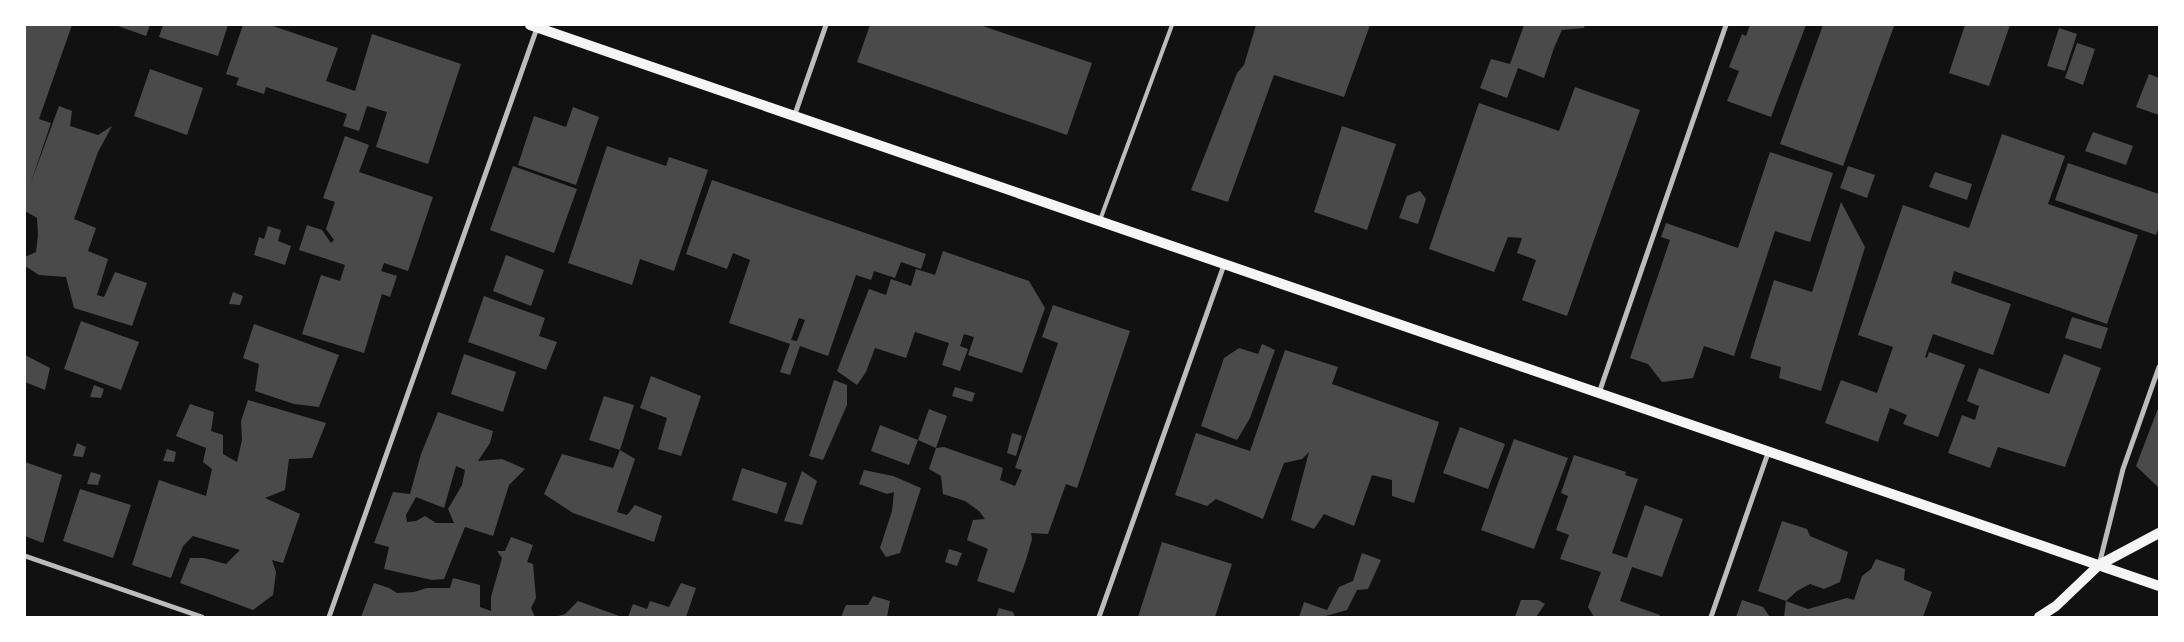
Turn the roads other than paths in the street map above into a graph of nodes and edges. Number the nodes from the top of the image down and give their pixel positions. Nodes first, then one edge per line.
1 (826, 25) edge
2 (1172, 25) edge
3 (1726, 25) edge
4 (534, 26) edge
5 (794, 116) junction
6 (1100, 222) junction
7 (1224, 264) junction
8 (2159, 367) edge
9 (1599, 394) junction
10 (1768, 452) junction
11 (2159, 533) edge
12 (25, 556) edge
13 (2099, 565) junction
14 (2159, 586) edge
15 (202, 617) edge
16 (328, 617) edge
17 (1099, 617) edge
18 (1711, 617) edge
19 (2039, 617) edge

1 - 5 street
2 - 6 lane
3 - 9 street
4 - 5 main road
4 - 16 street
5 - 6 main road
6 - 7 main road
7 - 9 main road
7 - 17 street
8 - 13 street
9 - 10 main road
10 - 13 main road
10 - 18 street
11 - 13 main road
12 - 15 street
13 - 14 main road
13 - 19 main road

